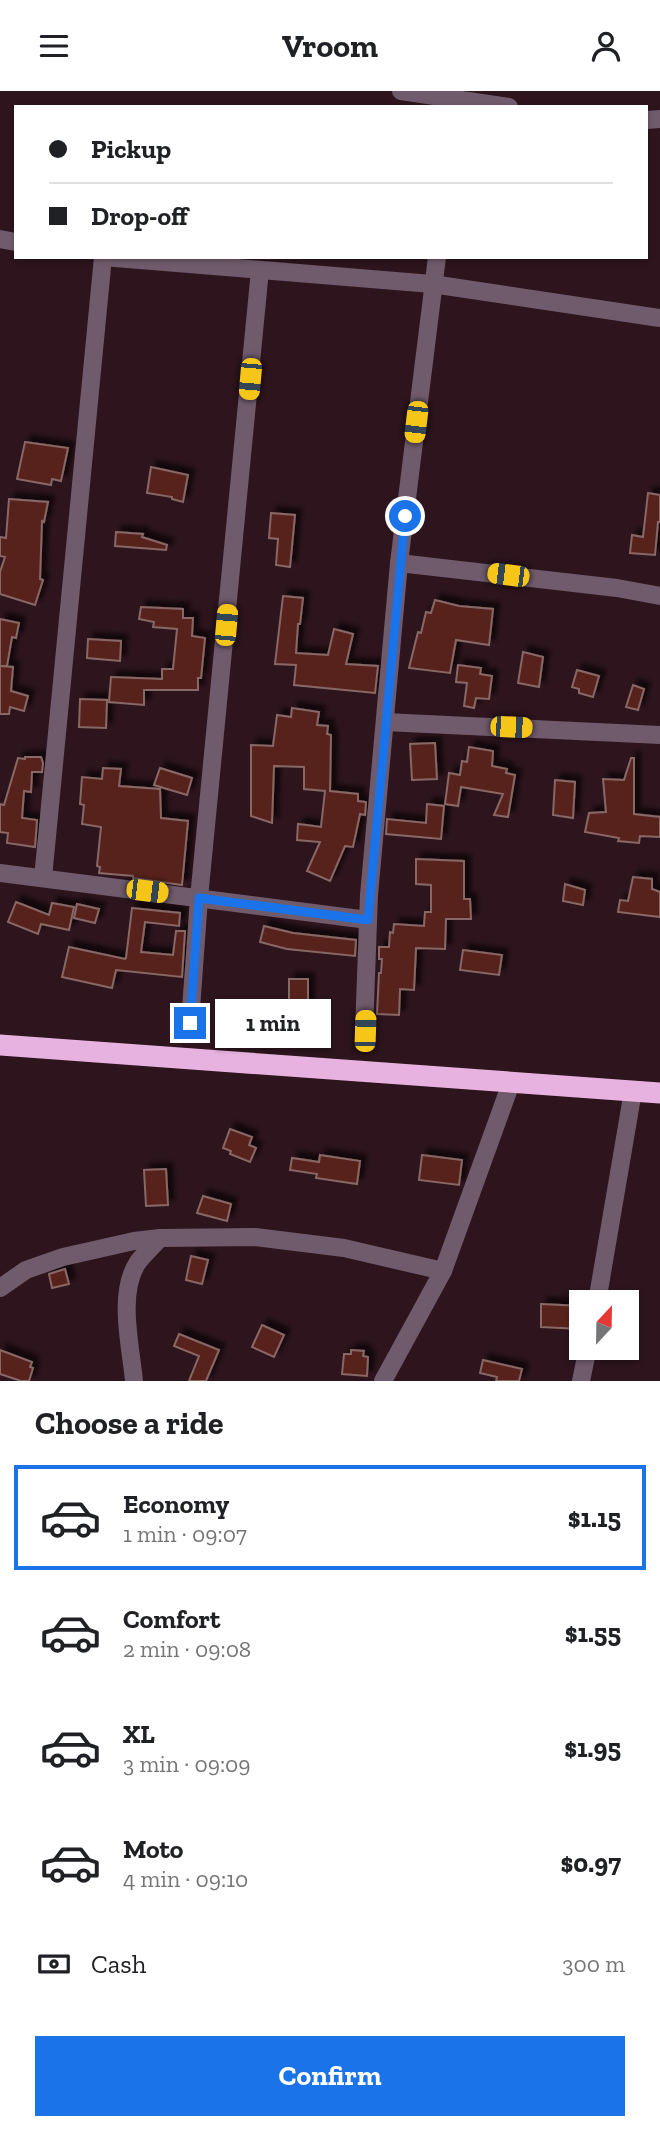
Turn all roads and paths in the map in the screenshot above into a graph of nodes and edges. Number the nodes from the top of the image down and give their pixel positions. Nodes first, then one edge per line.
1 (401, 91) edge
2 (465, 104) edge
3 (103, 259) edge
4 (127, 259) edge
5 (436, 259) edge
6 (260, 270) junction
7 (432, 284) junction
8 (660, 318) edge
9 (399, 563) junction
10 (660, 596) edge
11 (385, 722) junction
12 (660, 735) edge
13 (0, 873) edge
14 (43, 878) junction
15 (199, 898) junction
16 (368, 920) junction
17 (190, 1023) dead end
18 (365, 1031) dead end
19 (0, 1045) edge
20 (511, 1083) junction
21 (633, 1091) junction
22 (660, 1093) edge
23 (160, 1238) junction
24 (443, 1272) junction
25 (0, 1288) edge
26 (599, 1290) edge
27 (585, 1360) edge
28 (134, 1381) edge
29 (383, 1381) edge
30 (581, 1381) edge

1 - 2 street
3 - 14 street
4 - 6 street
5 - 7 street
6 - 7 street
6 - 15 street
7 - 8 street
7 - 9 street
9 - 10 street
9 - 11 street
11 - 12 street
11 - 16 street
13 - 14 street
14 - 15 street
15 - 16 street
15 - 17 street
16 - 18 street
19 - 20 highway
20 - 21 highway
20 - 24 street
21 - 22 highway
21 - 26 street
23 - 24 street
23 - 25 street
23 - 28 street
24 - 29 street
27 - 30 street

